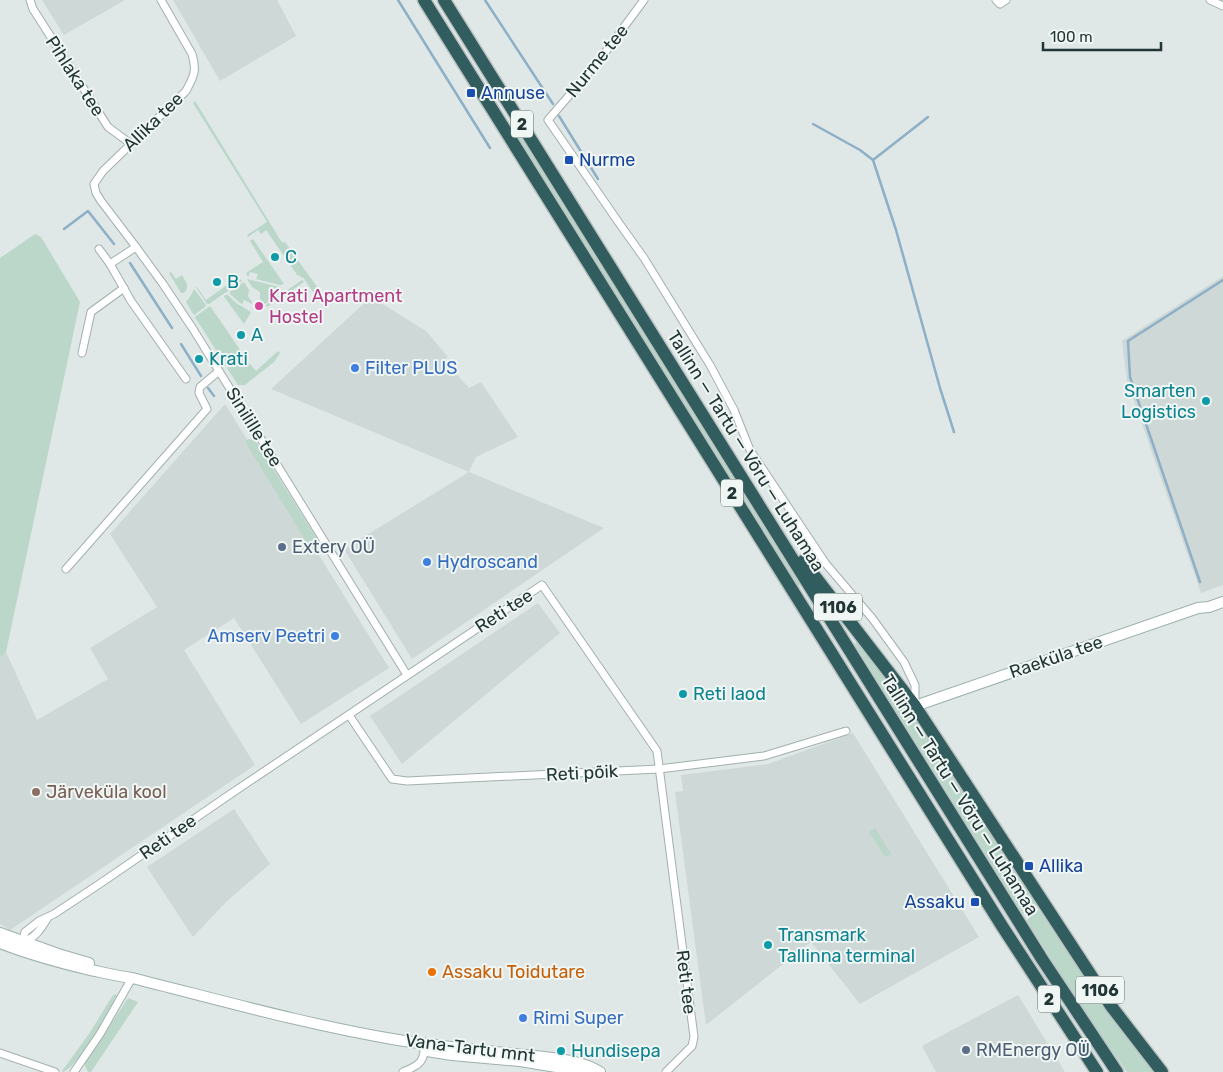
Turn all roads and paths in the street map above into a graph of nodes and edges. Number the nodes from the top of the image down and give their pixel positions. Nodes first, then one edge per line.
1 (30, 0) edge
2 (161, 0) edge
3 (424, 0) edge
4 (444, 0) edge
5 (644, 0) edge
6 (996, 0) edge
7 (1006, 0) edge
8 (1210, 0) edge
9 (1223, 6) edge
10 (130, 144) junction
11 (94, 184) joint
12 (136, 247) junction
13 (99, 249) dead end
14 (110, 264) junction
15 (124, 288) junction
16 (82, 353) dead end
17 (219, 372) junction
18 (186, 380) dead end
19 (762, 509) junction
20 (66, 570) dead end
21 (1223, 596) edge
22 (1223, 602) edge
23 (1198, 608) junction
24 (408, 675) junction
25 (915, 706) junction
26 (349, 715) junction
27 (846, 731) dead end
28 (659, 769) junction
29 (0, 933) edge
30 (0, 943) edge
31 (21, 946) junction
32 (132, 978) junction
33 (339, 1029) junction
34 (424, 1050) junction
35 (0, 1053) edge
36 (55, 1072) edge
37 (74, 1072) edge
38 (403, 1072) edge
39 (586, 1072) edge
40 (600, 1072) edge
41 (666, 1072) edge
42 (1097, 1072) edge
43 (1117, 1072) edge
44 (1162, 1072) edge

1 - 10 street, Pihlaka tee
2 - 10 street, Allika tee
3 - 42 highway, Tallinn — Tartu — Võru — Luhamaa / 2
4 - 19 highway, Tallinn — Tartu — Võru — Luhamaa / 2
5 - 25 street, Nurme tee
6 - 7 street
8 - 9 street
10 - 11 street, Allika tee
11 - 12 street, Sinilille tee
12 - 14 street
12 - 17 street, Sinilille tee
13 - 14 street
14 - 15 street
15 - 16 street
15 - 18 street
17 - 20 street
17 - 24 street, Sinilille tee
19 - 25 highway, 1106
19 - 43 highway, Tallinn — Tartu — Võru — Luhamaa / 2
21 - 23 street, Raeküla tee
22 - 23 street, Raeküla tee
23 - 25 street, Raeküla tee
24 - 26 street, Reti tee
24 - 28 street, Reti tee
25 - 44 highway, 1106
26 - 28 street, Reti põik
26 - 31 street, Reti tee
27 - 28 street, Reti põik
28 - 41 street, Reti tee
29 - 31 street, Vana-Tartu mnt
30 - 31 street, Vana-Tartu mnt
31 - 32 street, Vana-Tartu mnt
32 - 33 street, Vana-Tartu mnt
32 - 37 street
33 - 34 street, Vana-Tartu mnt
33 - 40 street, Vana-Tartu mnt
34 - 38 street
34 - 39 street, Vana-Tartu mnt
35 - 36 street

